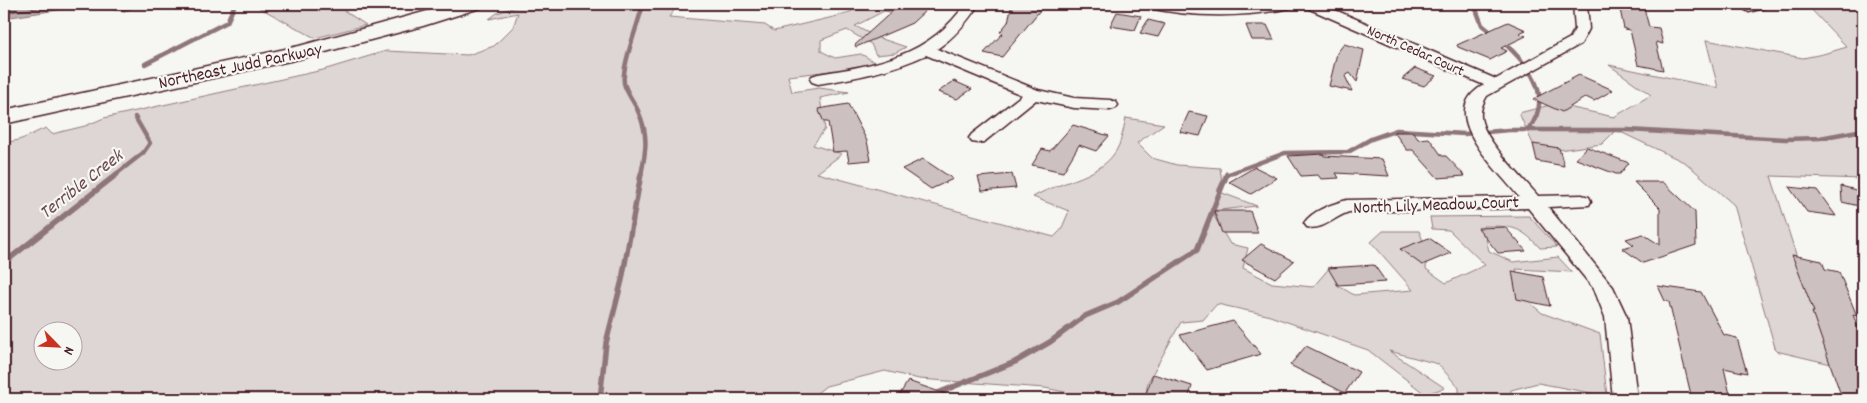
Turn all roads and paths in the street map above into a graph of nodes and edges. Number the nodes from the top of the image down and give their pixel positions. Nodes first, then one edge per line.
1 (474, 4) edge
2 (972, 4) edge
3 (1150, 4) edge
4 (1289, 4) edge
5 (1310, 4) edge
6 (1580, 4) edge
7 (926, 50) junction
8 (818, 79) dead end
9 (1494, 84) junction
10 (1033, 94) junction
11 (1110, 105) dead end
12 (4, 117) edge
13 (978, 138) dead end
14 (1582, 201) dead end
15 (1533, 202) junction
16 (1314, 223) dead end
17 (1625, 399) edge

1 - 12 highway, Northeast Judd Parkway
2 - 7 street
3 - 4 street
5 - 9 street, North Cedar Court
6 - 9 street
7 - 8 street
7 - 10 street
9 - 15 street
10 - 11 street
10 - 13 street
14 - 15 street, North Lily Meadow Court
15 - 16 street, North Lily Meadow Court
15 - 17 street

